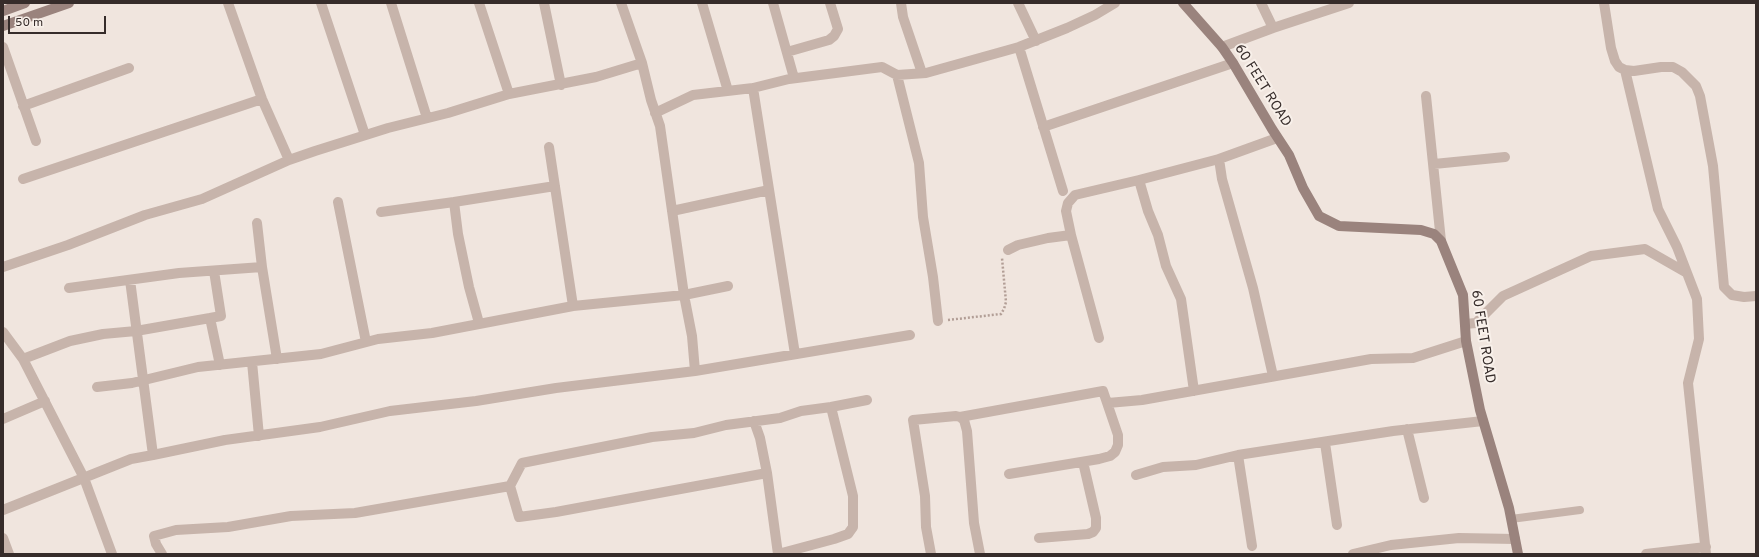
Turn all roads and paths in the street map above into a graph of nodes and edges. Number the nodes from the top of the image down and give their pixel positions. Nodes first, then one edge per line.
1 (25, 3) edge
2 (69, 3) edge
3 (228, 3) edge
4 (323, 3) edge
5 (391, 3) edge
6 (479, 3) edge
7 (544, 3) edge
8 (621, 3) edge
9 (702, 3) edge
10 (774, 3) edge
11 (830, 3) edge
12 (901, 3) edge
13 (1018, 3) edge
14 (1183, 3) edge
15 (1261, 3) edge
16 (1349, 3) edge
17 (1604, 3) edge
18 (1111, 4) edge
19 (3, 11) edge
20 (3, 26) edge
21 (1273, 28) junction
22 (1036, 40) junction
23 (3, 47) edge
24 (1020, 47) junction
25 (1222, 47) junction
26 (787, 52) junction
27 (642, 63) junction
28 (1233, 63) junction
29 (129, 68) dead end
30 (1625, 70) junction
31 (922, 73) junction
32 (897, 75) junction
33 (794, 78) junction
34 (561, 85) junction
35 (753, 88) junction
36 (728, 91) junction
37 (509, 94) junction
38 (1426, 96) dead end
39 (262, 99) junction
40 (23, 106) junction
41 (655, 113) junction
42 (427, 118) junction
43 (1043, 127) junction
44 (365, 135) junction
45 (1277, 138) junction
46 (36, 141) dead end
47 (549, 147) dead end
48 (1505, 157) dead end
49 (1219, 159) junction
50 (289, 160) junction
51 (1434, 164) junction
52 (23, 179) dead end
53 (1139, 180) junction
54 (555, 186) junction
55 (769, 190) junction
56 (1063, 191) dead end
57 (338, 202) dead end
58 (454, 202) junction
59 (672, 211) junction
60 (381, 212) dead end
61 (257, 223) dead end
62 (1071, 235) junction
63 (1441, 241) junction
64 (1008, 250) joint
65 (3, 266) edge
66 (262, 267) junction
67 (214, 271) junction
68 (1687, 273) junction
69 (130, 280) junction
70 (728, 286) dead end
71 (69, 288) dead end
72 (684, 295) junction
73 (1756, 296) edge
74 (573, 306) junction
75 (210, 318) junction
76 (938, 321) joint
77 (479, 323) junction
78 (1465, 324) junction
79 (136, 330) junction
80 (3, 332) edge
81 (910, 335) dead end
82 (1099, 338) dead end
83 (1466, 341) junction
84 (366, 342) junction
85 (795, 354) junction
86 (23, 359) junction
87 (277, 359) junction
88 (252, 362) junction
89 (220, 365) junction
90 (695, 371) junction
91 (1273, 376) junction
92 (145, 380) junction
93 (97, 387) dead end
94 (1194, 390) junction
95 (867, 400) dead end
96 (45, 401) junction
97 (1108, 403) junction
98 (831, 407) junction
99 (960, 417) junction
100 (3, 419) edge
101 (754, 421) junction
102 (1483, 421) junction
103 (1407, 429) junction
104 (259, 436) junction
105 (1325, 443) junction
106 (154, 455) junction
107 (1238, 455) junction
108 (1083, 462) junction
109 (767, 473) junction
110 (1009, 474) dead end
111 (1136, 475) dead end
112 (84, 478) junction
113 (510, 486) junction
114 (1424, 498) dead end
115 (3, 510) edge
116 (1580, 510) dead end
117 (1511, 519) junction
118 (1337, 526) dead end
119 (3, 538) edge
120 (1039, 538) dead end
121 (1515, 539) junction
122 (1400, 544) junction
123 (1252, 546) dead end
124 (1706, 551) edge
125 (9, 554) edge
126 (112, 554) edge
127 (162, 554) edge
128 (778, 554) edge
129 (931, 554) edge
130 (980, 554) edge
131 (1353, 554) edge
132 (1403, 554) edge
133 (1518, 554) edge
134 (1646, 554) edge

1 - 19 street
2 - 20 street
3 - 39 street
4 - 44 street
5 - 42 street
6 - 37 street
7 - 34 street
8 - 27 street
9 - 36 street
10 - 26 street
11 - 26 street
12 - 31 street
13 - 22 street
14 - 25 street, 60 FEET ROAD
15 - 21 street
16 - 21 street
17 - 30 street
18 - 22 street
21 - 25 street
22 - 24 street
23 - 40 street
24 - 31 street
24 - 43 street
25 - 28 street, 60 FEET ROAD
26 - 33 street
27 - 34 street
27 - 41 street
28 - 43 street
28 - 45 street, 60 FEET ROAD
29 - 40 street
30 - 68 street
30 - 73 street
31 - 32 street
32 - 33 street
32 - 76 street
33 - 35 street
34 - 37 street
35 - 36 street
35 - 55 street
36 - 41 street
37 - 42 street
38 - 51 street
39 - 50 street
39 - 52 street
40 - 46 street
41 - 59 street
42 - 44 street
43 - 56 street
44 - 50 street
45 - 49 street
45 - 63 street, 60 FEET ROAD
47 - 54 street
48 - 51 street
49 - 53 street
49 - 91 street
50 - 65 street
51 - 63 street
53 - 62 street
53 - 94 street
54 - 58 street
54 - 74 street
55 - 59 street
55 - 85 street
57 - 84 street
58 - 60 street
58 - 77 street
59 - 72 street
61 - 66 street
62 - 64 street
62 - 82 street
63 - 78 street, 60 FEET ROAD
64 - 76 path
66 - 67 street
66 - 87 street
67 - 69 street
67 - 75 street
68 - 78 street
68 - 124 street
69 - 71 street
69 - 79 street
70 - 72 street
72 - 74 street
72 - 90 street
74 - 77 street
75 - 79 street
75 - 89 street
77 - 84 street
78 - 83 street, 60 FEET ROAD
79 - 86 street
79 - 92 street
80 - 86 street
81 - 85 street
83 - 91 street
83 - 102 street, 60 FEET ROAD
84 - 87 street
85 - 90 street
86 - 96 street
87 - 88 street
88 - 89 street
88 - 104 street
89 - 92 street
90 - 104 street
91 - 94 street
92 - 93 street
92 - 106 street
94 - 97 street
95 - 98 street
96 - 100 street
96 - 112 street
97 - 99 street
97 - 108 street
98 - 101 street
98 - 128 street
99 - 129 street
99 - 130 street
101 - 109 street
101 - 113 street
102 - 103 street
102 - 117 street, 60 FEET ROAD
103 - 105 street
103 - 114 street
104 - 106 street
105 - 107 street
105 - 118 street
106 - 112 street
107 - 111 street
107 - 123 street
108 - 110 street
108 - 120 street
109 - 113 street
109 - 128 street
112 - 115 street
112 - 126 street
113 - 127 street
116 - 117 lane
117 - 121 street, 60 FEET ROAD
119 - 125 street
121 - 122 street
121 - 133 street, 60 FEET ROAD
122 - 131 street
122 - 132 street
124 - 134 street

